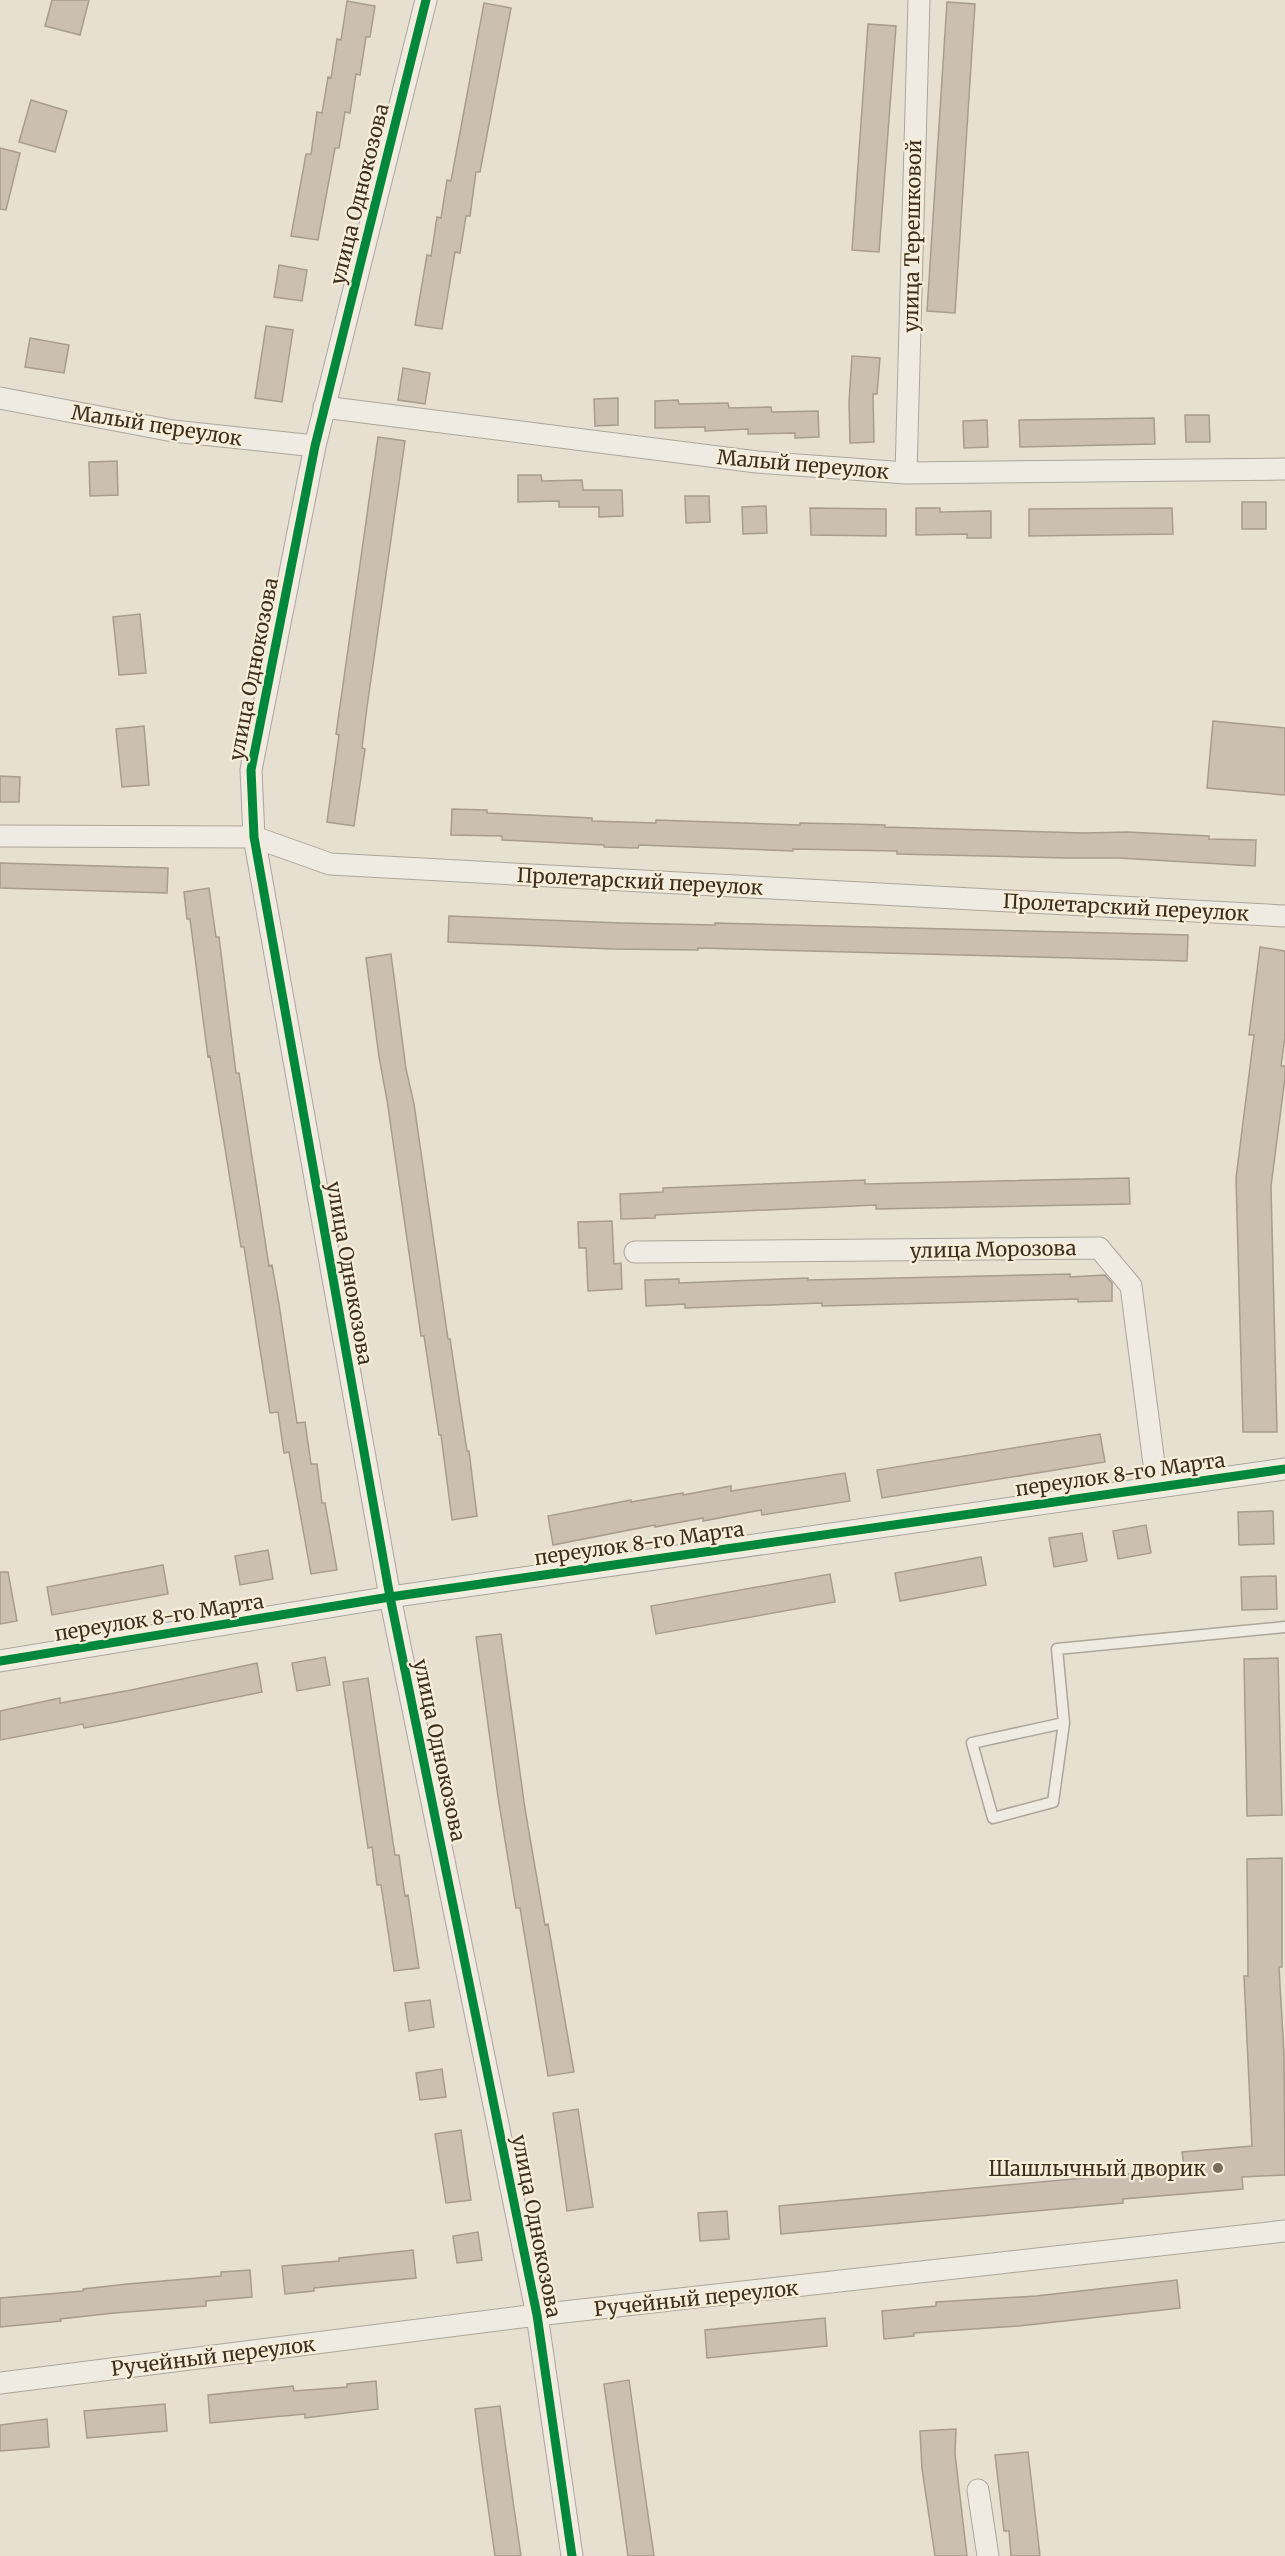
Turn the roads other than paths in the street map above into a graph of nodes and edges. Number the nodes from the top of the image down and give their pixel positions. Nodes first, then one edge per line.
1 (426, 0) edge
2 (919, 0) edge
3 (0, 398) edge
4 (324, 407) junction
5 (315, 446) junction
6 (1285, 469) edge
7 (906, 472) junction
8 (0, 836) edge
9 (254, 837) junction
10 (1285, 916) edge
11 (635, 1252) dead end
12 (1285, 1469) edge
13 (1157, 1487) junction
14 (390, 1598) junction
15 (1285, 1628) edge
16 (0, 1661) edge
17 (1064, 1723) junction
18 (1285, 2231) edge
19 (537, 2315) junction
20 (0, 2383) edge
21 (978, 2490) dead end
22 (572, 2556) edge
23 (988, 2556) edge

1 - 4 street, улица Однокозова
2 - 7 street, улица Терешковой
3 - 5 street, Малый переулок
4 - 5 street, улица Однокозова
4 - 7 street, Малый переулок
5 - 9 street, улица Однокозова
6 - 7 street, Малый переулок
8 - 9 street, Пролетарский переулок
9 - 10 street, Пролетарский переулок
9 - 14 street, улица Однокозова
11 - 13 street, улица Морозова
12 - 13 street, переулок 8-го Марта
13 - 14 street, переулок 8-го Марта
14 - 16 street, переулок 8-го Марта
14 - 19 street, улица Однокозова
15 - 17 lane
17 - 17 lane
18 - 19 street, Ручейный переулок
19 - 20 street, Ручейный переулок
19 - 22 street, улица Однокозова
21 - 23 street

